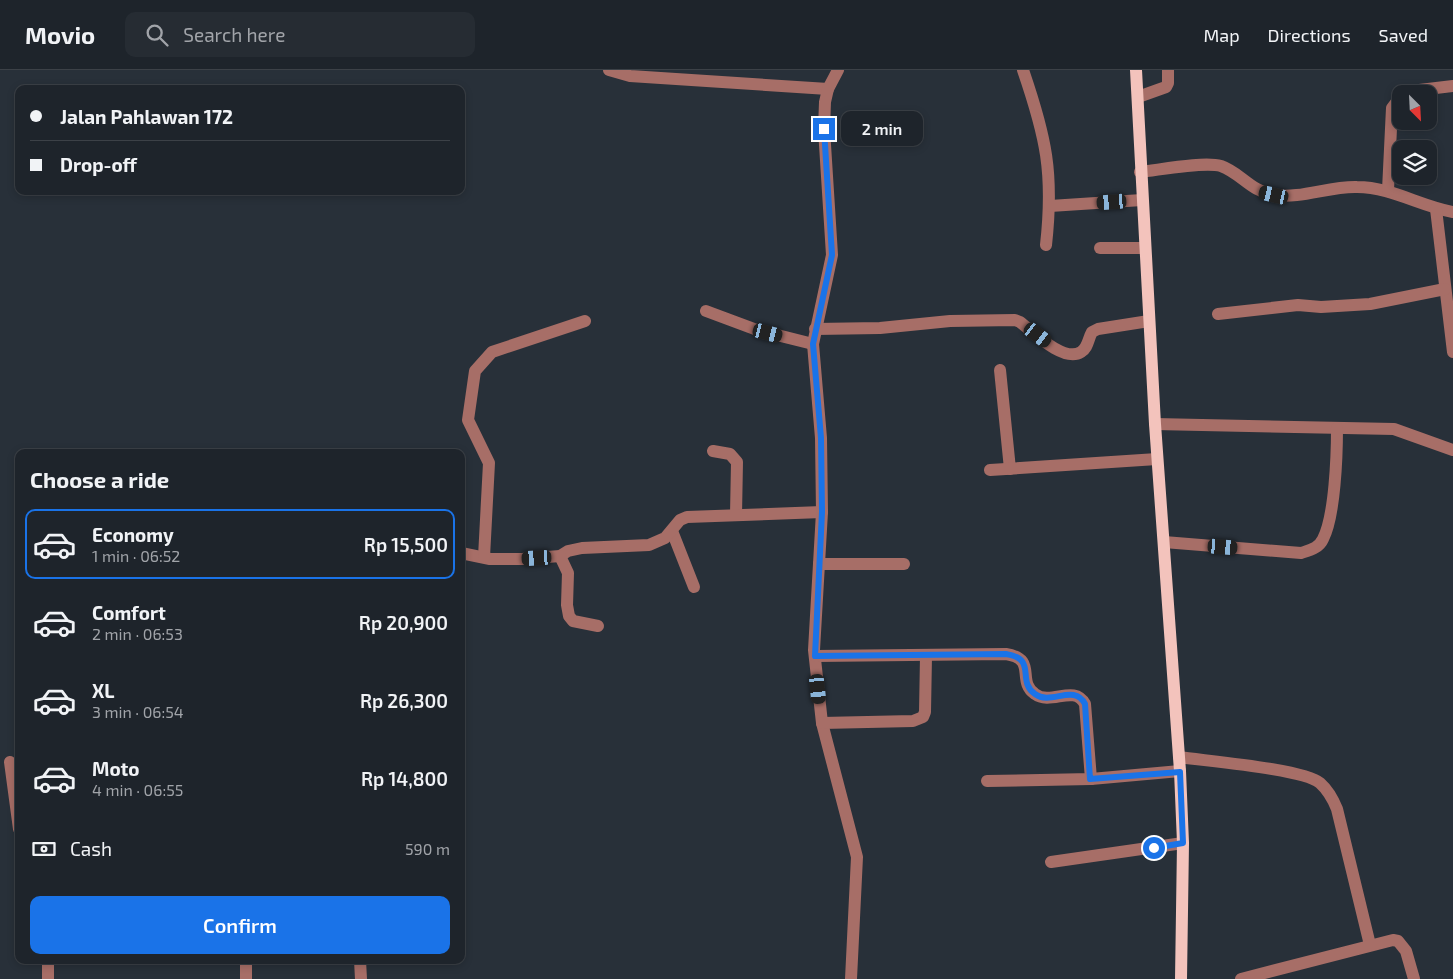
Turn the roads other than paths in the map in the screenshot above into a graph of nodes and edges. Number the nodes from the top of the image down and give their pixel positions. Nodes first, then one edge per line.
1 (609, 70) edge
2 (838, 70) edge
3 (1022, 70) edge
4 (1136, 70) edge
5 (1168, 70) edge
6 (1453, 86) edge
7 (1438, 88) edge
8 (828, 89) junction
9 (1138, 97) junction
10 (1392, 108) edge
11 (1140, 172) junction
12 (1388, 190) junction
13 (1142, 200) junction
14 (1050, 206) junction
15 (1436, 209) junction
16 (1453, 212) edge
17 (1046, 244) dead end
18 (1100, 248) dead end
19 (1145, 248) junction
20 (1445, 289) junction
21 (706, 311) dead end
22 (1218, 314) dead end
23 (585, 321) dead end
24 (1150, 321) junction
25 (816, 329) junction
26 (813, 344) junction
27 (1453, 352) edge
28 (1000, 370) dead end
29 (1155, 424) junction
30 (1337, 428) junction
31 (1453, 450) edge
32 (713, 451) dead end
33 (1158, 459) junction
34 (1010, 469) junction
35 (990, 470) dead end
36 (822, 512) junction
37 (736, 514) junction
38 (672, 532) junction
39 (1164, 542) junction
40 (465, 554) edge
41 (560, 556) junction
42 (484, 557) junction
43 (819, 564) junction
44 (904, 564) dead end
45 (694, 587) dead end
46 (598, 626) dead end
47 (815, 656) junction
48 (926, 656) junction
49 (822, 723) junction
50 (1180, 757) junction
51 (10, 762) dead end
52 (1180, 772) junction
53 (1090, 779) junction
54 (987, 781) dead end
55 (15, 799) edge
56 (1183, 843) junction
57 (1051, 862) dead end
58 (1370, 945) junction
59 (48, 964) edge
60 (246, 964) edge
61 (360, 964) edge
62 (48, 979) edge
63 (246, 979) edge
64 (361, 979) edge
65 (851, 979) edge
66 (1181, 979) edge
67 (1241, 979) edge
68 (1414, 979) edge

1 - 8 street
2 - 8 street
3 - 14 street
4 - 9 main road
5 - 9 street
6 - 7 street
8 - 25 street
9 - 11 main road
10 - 12 street
11 - 12 street
11 - 13 main road
12 - 15 street
13 - 14 street
13 - 19 main road
14 - 17 street
15 - 16 street
15 - 20 street
18 - 19 street
19 - 24 main road
20 - 22 street
20 - 27 street
21 - 26 street
23 - 42 street
24 - 25 street
24 - 29 main road
25 - 26 street
26 - 36 street
28 - 34 street
29 - 30 street
29 - 33 main road
30 - 31 street
30 - 39 street
32 - 37 street
33 - 34 street
33 - 39 main road
34 - 35 street
36 - 37 street
36 - 43 street
37 - 38 street
38 - 41 street
38 - 45 street
39 - 50 main road
40 - 42 street
41 - 42 street
41 - 46 street
43 - 44 street
43 - 47 street
47 - 48 street
47 - 49 street
48 - 49 street
48 - 53 street
49 - 65 street
50 - 52 main road
50 - 58 street
51 - 55 street
52 - 53 street
52 - 56 main road
53 - 54 street
56 - 57 street
56 - 66 main road
58 - 67 street
58 - 68 street
59 - 62 street
60 - 63 street
61 - 64 street

